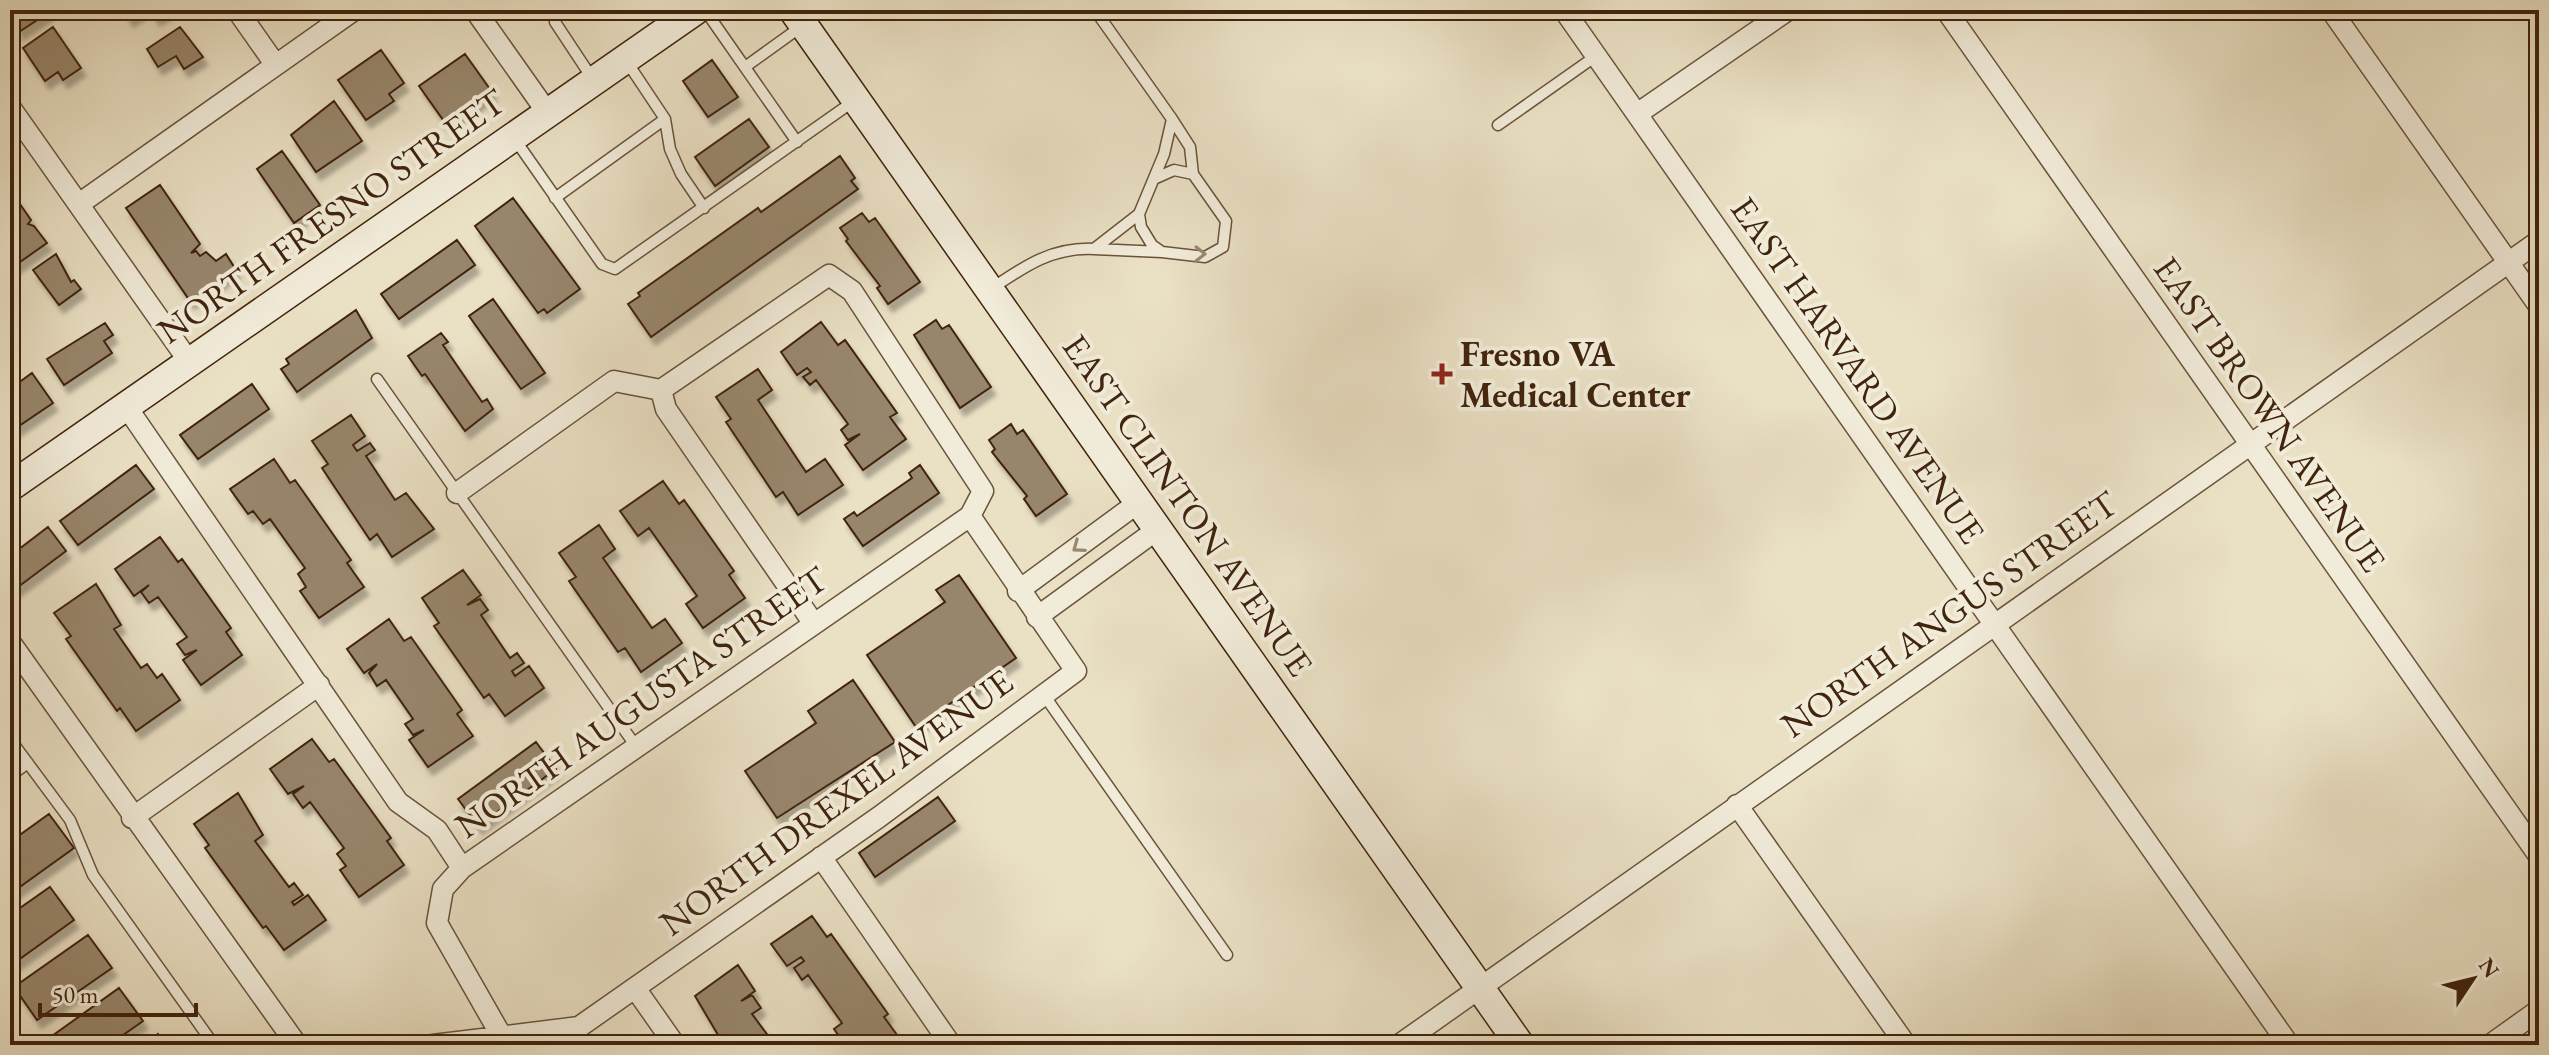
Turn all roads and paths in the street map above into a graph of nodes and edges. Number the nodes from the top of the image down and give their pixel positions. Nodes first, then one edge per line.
1 (237, 10) edge
2 (354, 10) edge
3 (475, 10) edge
4 (557, 10) edge
5 (696, 10) edge
6 (705, 10) edge
7 (1095, 10) edge
8 (1564, 10) edge
9 (1788, 10) edge
10 (1946, 10) edge
11 (2331, 10) edge
12 (798, 18) edge
13 (1596, 56) junction
14 (626, 60) junction
15 (275, 64) junction
16 (745, 67) junction
17 (595, 83) junction
18 (856, 100) junction
19 (10, 107) edge
20 (547, 112) junction
21 (1637, 114) junction
22 (665, 119) junction
23 (1172, 119) junction
24 (1498, 125) dead end
25 (513, 136) junction
26 (797, 142) junction
27 (1193, 174) junction
28 (1156, 178) junction
29 (555, 198) junction
30 (79, 204) junction
31 (704, 208) junction
32 (1139, 214) junction
33 (2539, 241) edge
34 (1094, 249) junction
35 (1162, 252) junction
36 (2509, 262) junction
37 (989, 290) junction
38 (2539, 306) edge
39 (188, 360) junction
40 (377, 379) dead end
41 (661, 390) junction
42 (126, 406) junction
43 (2250, 444) junction
44 (10, 487) edge
45 (457, 493) junction
46 (1139, 502) junction
47 (970, 516) junction
48 (1158, 529) junction
49 (1018, 591) junction
50 (1037, 617) junction
51 (814, 624) junction
52 (1994, 624) junction
53 (10, 642) edge
54 (319, 685) junction
55 (1044, 695) junction
56 (10, 739) edge
57 (635, 745) junction
58 (28, 763) junction
59 (10, 776) edge
60 (1737, 805) junction
61 (132, 818) junction
62 (2539, 856) edge
63 (821, 857) junction
64 (462, 868) junction
65 (1227, 955) dead end
66 (1479, 986) junction
67 (635, 988) junction
68 (2539, 1010) edge
69 (502, 1037) junction
70 (214, 1045) edge
71 (297, 1045) edge
72 (433, 1045) edge
73 (675, 1045) edge
74 (951, 1045) edge
75 (1399, 1045) edge
76 (1520, 1045) edge
77 (1906, 1045) edge
78 (2289, 1045) edge
79 (2490, 1045) edge

1 - 15 street
2 - 15 street
3 - 20 street
4 - 17 lane
5 - 14 main road, NORTH FRESNO STREET
6 - 16 lane
7 - 23 lane
8 - 13 street, EAST HARVARD AVENUE
9 - 21 street
10 - 43 street, EAST BROWN AVENUE
11 - 36 street
12 - 16 lane
12 - 18 main road, EAST CLINTON AVENUE
13 - 21 street, EAST HARVARD AVENUE
13 - 24 lane
14 - 17 main road, NORTH FRESNO STREET
14 - 22 lane
15 - 30 street
16 - 26 lane
17 - 20 main road, NORTH FRESNO STREET
18 - 26 lane
18 - 37 main road, EAST CLINTON AVENUE
19 - 30 street
20 - 25 main road, NORTH FRESNO STREET
21 - 52 street, EAST HARVARD AVENUE
22 - 29 lane
22 - 31 lane
23 - 27 lane
23 - 28 lane
25 - 29 lane
25 - 39 main road, NORTH FRESNO STREET
26 - 31 lane
27 - 28 lane
35 -> 27 lane
28 - 32 lane
29 - 31 lane
30 - 39 street
32 - 34 lane
32 - 35 lane
33 - 36 street, NORTH ANGUS STREET
34 - 35 lane
34 - 37 lane
36 - 38 street
36 - 43 street, NORTH ANGUS STREET
37 - 46 main road, EAST CLINTON AVENUE
39 - 42 main road, NORTH FRESNO STREET
40 - 45 lane
41 - 45 street
41 - 47 street
41 - 51 street
42 - 44 main road, NORTH FRESNO STREET
42 - 54 street, NORTH AUGUSTA STREET
43 - 52 street, NORTH ANGUS STREET
43 - 62 street, EAST BROWN AVENUE
45 - 57 lane
46 - 48 main road, EAST CLINTON AVENUE
46 -> 49 street
47 - 49 street
47 - 51 street, NORTH AUGUSTA STREET
48 - 50 street
48 - 66 main road, EAST CLINTON AVENUE
49 - 50 street
50 - 55 street, NORTH DREXEL AVENUE
51 - 57 street, NORTH AUGUSTA STREET
52 - 60 street, NORTH ANGUS STREET
52 - 78 street, EAST HARVARD AVENUE
53 - 61 street
54 - 61 street
54 - 64 street, NORTH AUGUSTA STREET
55 - 63 street, NORTH DREXEL AVENUE
55 - 65 lane
56 - 58 lane
57 - 64 street, NORTH AUGUSTA STREET
58 - 59 lane
58 - 70 lane
60 - 66 street, NORTH ANGUS STREET
60 - 77 street
61 - 71 street
63 - 67 street, NORTH DREXEL AVENUE
63 - 74 street
64 - 69 street
66 - 75 street, NORTH ANGUS STREET
66 - 76 main road, EAST CLINTON AVENUE
67 - 69 street, NORTH DREXEL AVENUE
67 - 73 street
68 - 79 street
69 - 72 street, NORTH DREXEL AVENUE

